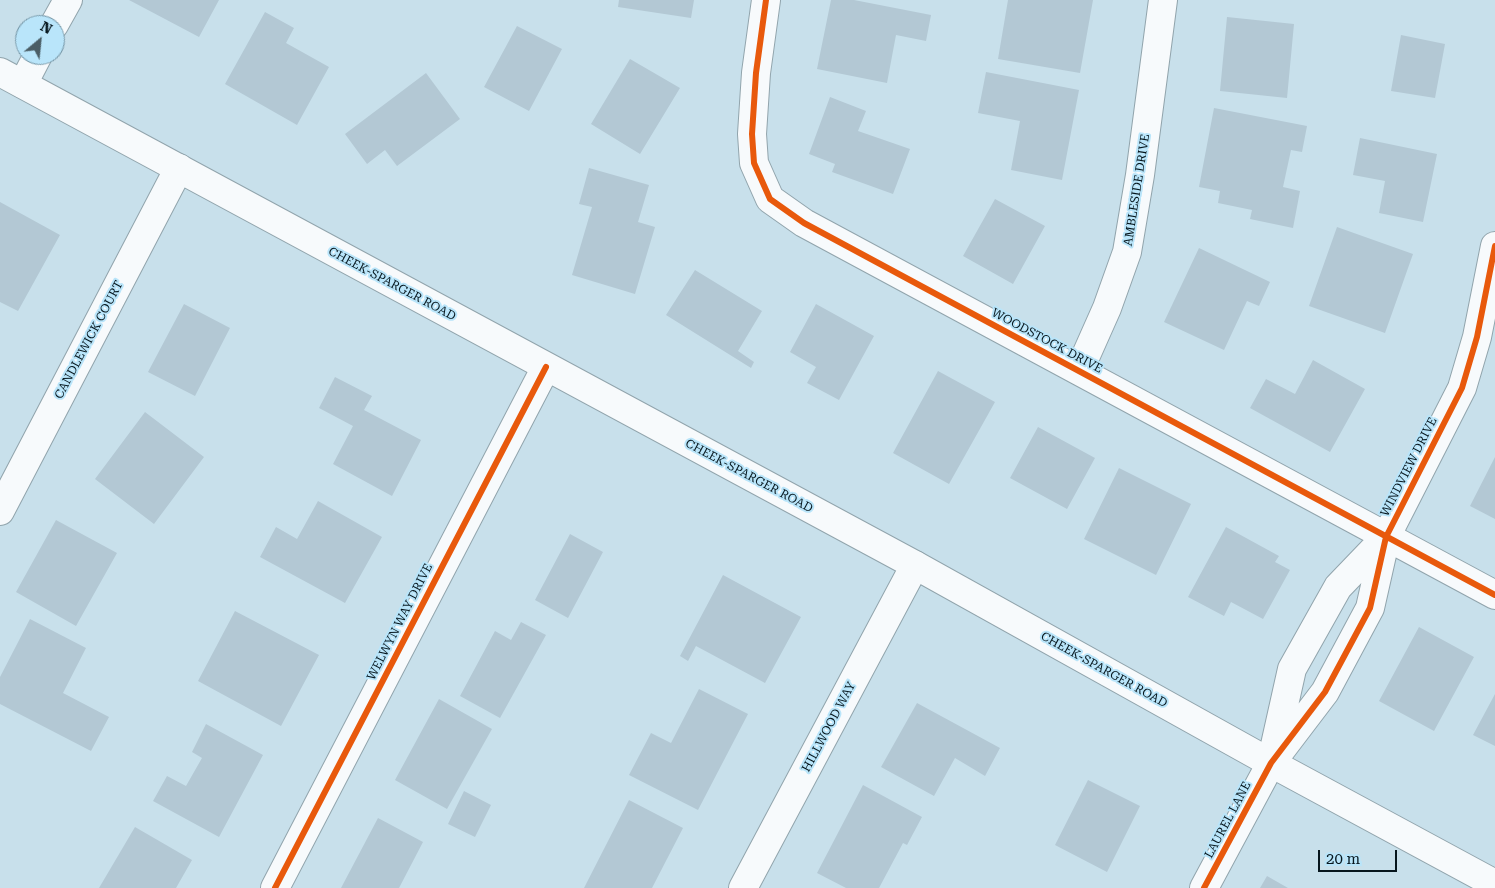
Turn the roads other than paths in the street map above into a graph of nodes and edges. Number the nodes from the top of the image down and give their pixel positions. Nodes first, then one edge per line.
1 (68, 0) edge
2 (766, 0) edge
3 (1163, 0) edge
4 (60, 15) edge
5 (26, 65) edge
6 (11, 78) edge
7 (179, 168) junction
8 (1495, 246) edge
9 (546, 367) junction
10 (1079, 371) junction
11 (0, 511) edge
12 (1386, 537) junction
13 (915, 565) junction
14 (1495, 595) edge
15 (1271, 762) junction
16 (1495, 884) edge
17 (275, 888) edge
18 (743, 888) edge
19 (1204, 888) edge

1 - 4 street
2 - 10 street, WOODSTOCK DRIVE
3 - 10 street, AMBLESIDE DRIVE
5 - 6 street
6 - 7 street, CHEEK-SPARGER ROAD
7 - 9 street, CHEEK-SPARGER ROAD
7 - 11 street, CANDLEWICK COURT
8 - 12 street, WINDVIEW DRIVE
9 - 13 street, CHEEK-SPARGER ROAD
9 - 17 street, WELWYN WAY DRIVE
10 - 12 street, WOODSTOCK DRIVE
12 - 14 street, WOODSTOCK DRIVE
12 - 15 street, WINDVIEW DRIVE
12 - 15 street, WINDVIEW DRIVE
13 - 15 street, CHEEK-SPARGER ROAD
13 - 18 street, HILLWOOD WAY
15 - 16 street, CHEEK-SPARGER ROAD
15 - 19 street, LAUREL LANE

